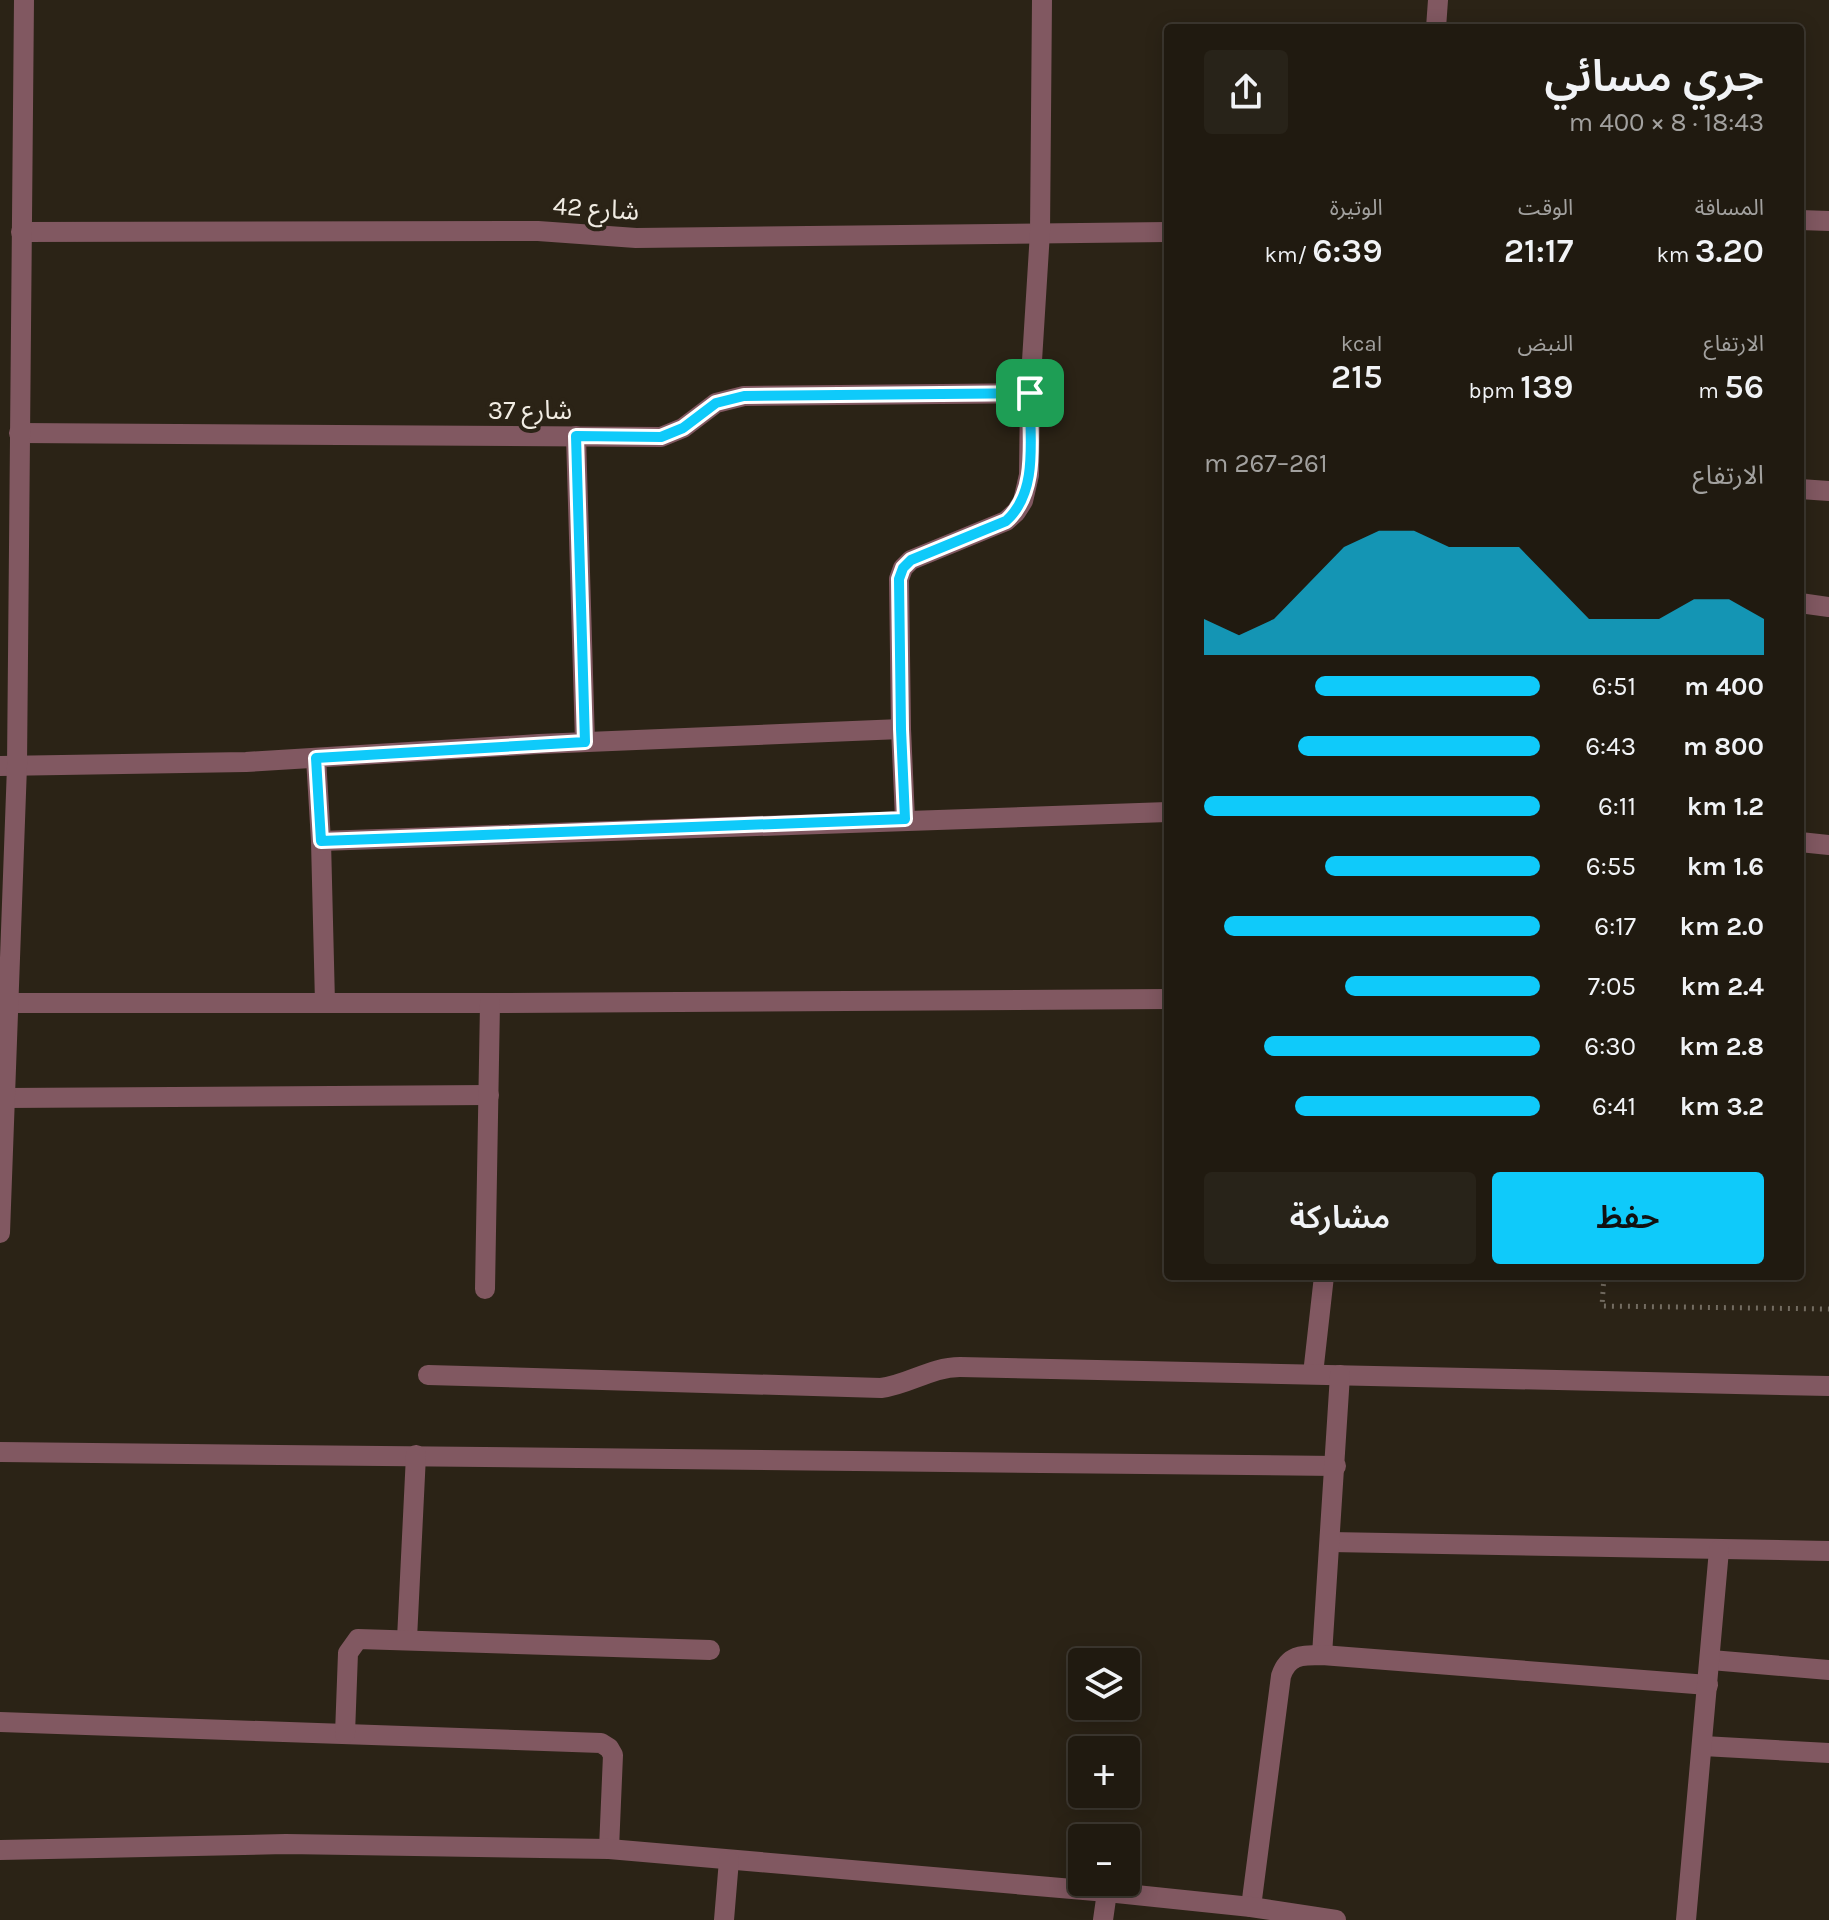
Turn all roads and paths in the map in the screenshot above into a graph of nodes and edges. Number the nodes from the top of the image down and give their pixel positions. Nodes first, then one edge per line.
1 (24, 0) edge
2 (1042, 0) edge
3 (1438, 0) edge
4 (1436, 24) edge
5 (0, 185) edge
6 (21, 186) junction
7 (1804, 220) edge
8 (1829, 221) edge
9 (21, 232) junction
10 (1040, 232) junction
11 (1164, 232) edge
12 (1030, 393) junction
13 (19, 433) junction
14 (576, 436) junction
15 (1804, 489) edge
16 (1829, 491) edge
17 (1804, 604) edge
18 (1829, 607) edge
19 (901, 729) junction
20 (585, 742) junction
21 (316, 758) junction
22 (8, 766) edge
23 (1164, 812) edge
24 (905, 819) junction
25 (321, 841) junction
26 (1804, 842) edge
27 (1829, 845) edge
28 (1164, 999) edge
29 (4, 1003) edge
30 (325, 1003) junction
31 (490, 1003) junction
32 (489, 1095) junction
33 (5, 1098) junction
34 (0, 1233) edge
35 (1324, 1280) edge
36 (1604, 1280) edge
37 (485, 1289) dead end
38 (1829, 1309) edge
39 (1313, 1374) junction
40 (428, 1375) dead end
41 (1340, 1375) junction
42 (1829, 1386) edge
43 (0, 1452) edge
44 (416, 1455) junction
45 (1336, 1466) junction
46 (1330, 1542) junction
47 (1719, 1550) junction
48 (1829, 1551) edge
49 (407, 1639) junction
50 (710, 1650) dead end
51 (1322, 1655) junction
52 (1711, 1660) junction
53 (1829, 1670) edge
54 (1708, 1685) junction
55 (0, 1722) edge
56 (345, 1734) junction
57 (1703, 1746) junction
58 (1829, 1753) edge
59 (609, 1849) junction
60 (0, 1850) edge
61 (729, 1860) junction
62 (1068, 1889) edge
63 (1140, 1895) edge
64 (1106, 1896) edge
65 (1251, 1907) junction
66 (724, 1920) edge
67 (1103, 1920) edge
68 (1336, 1920) edge
69 (1686, 1920) edge

1 - 6 street
2 - 10 street
3 - 4 street
5 - 6 street
6 - 9 street
7 - 8 street
9 - 10 street, شارع 42
9 - 13 street
10 - 11 street, شارع 42
10 - 12 street
12 - 14 street, شارع 37
12 - 19 street
13 - 14 street, شارع 37
13 - 22 street
14 - 20 street
15 - 16 street
17 - 18 street
19 - 20 street
19 - 24 street
20 - 21 street
21 - 22 street
21 - 25 street
22 - 29 street
23 - 24 street
24 - 25 street
25 - 30 street
26 - 27 street
28 - 31 street
29 - 30 street
29 - 33 street
30 - 31 street
31 - 32 street
32 - 33 street
32 - 37 street
33 - 34 street
35 - 39 street
36 - 38 path
39 - 40 street
39 - 41 street
41 - 42 street
41 - 45 street
43 - 44 street
44 - 45 street
44 - 49 street
45 - 46 street
46 - 47 street
46 - 51 street
47 - 48 street
47 - 52 street
49 - 50 street
49 - 56 street
51 - 54 street
51 - 65 street
52 - 53 street
52 - 54 street
54 - 57 street
55 - 56 street
56 - 59 street
57 - 58 street
57 - 69 street
59 - 60 street
59 - 61 street
61 - 62 street
61 - 66 street
63 - 65 street
64 - 67 street
65 - 68 street

